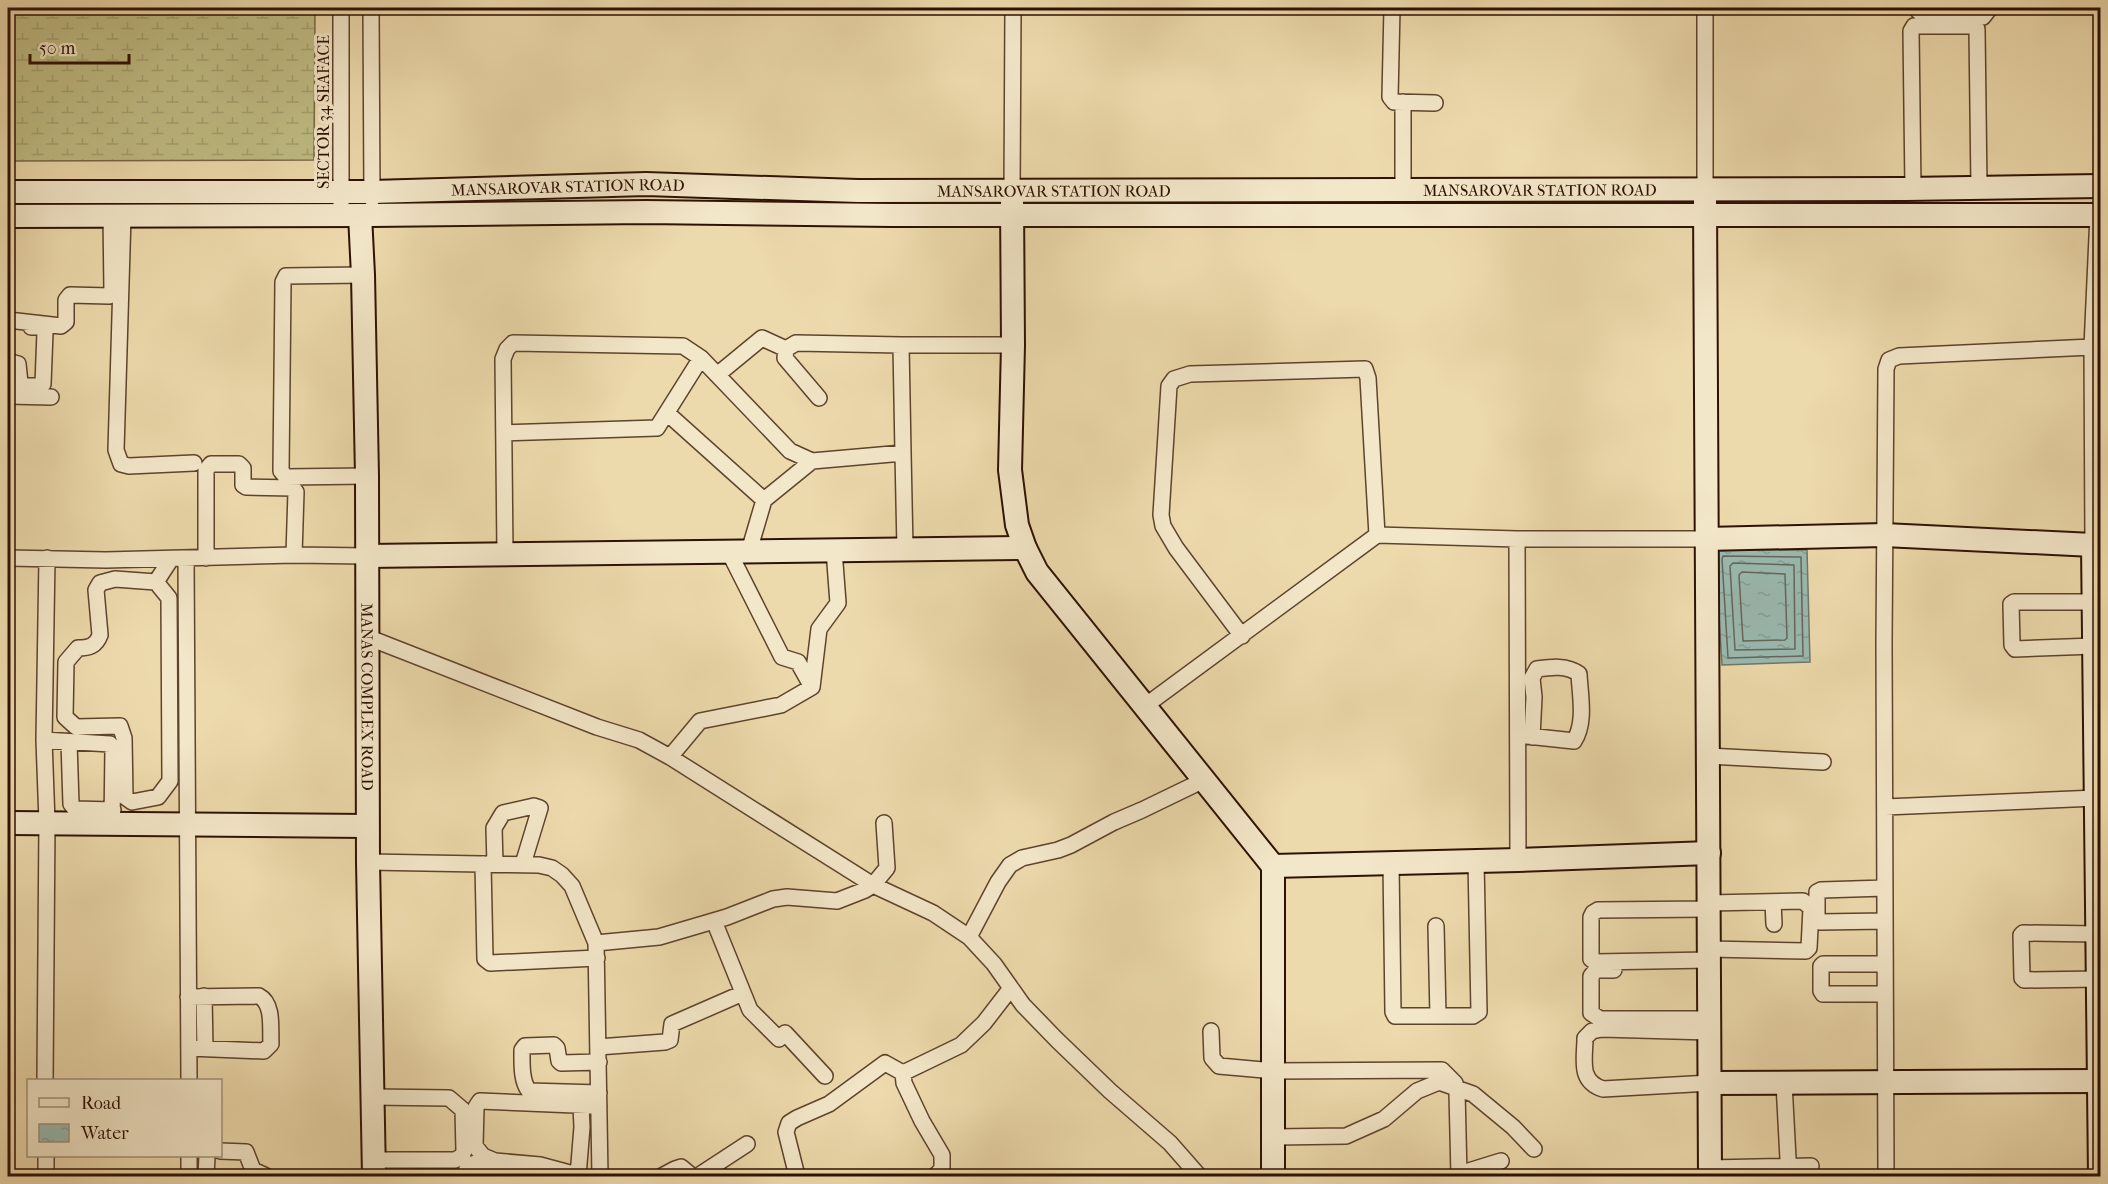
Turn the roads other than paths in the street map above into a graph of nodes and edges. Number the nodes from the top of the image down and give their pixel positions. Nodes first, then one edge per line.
1 (341, 8) edge
2 (371, 8) edge
3 (1013, 8) edge
4 (1392, 8) edge
5 (1705, 8) edge
6 (1916, 8) edge
7 (1990, 8) edge
8 (1403, 102) junction
9 (1435, 103) dead end
10 (646, 184) junction
11 (2078, 186) junction
12 (2100, 186) edge
13 (1979, 188) junction
14 (1705, 189) junction
15 (1913, 189) junction
16 (1380, 190) junction
17 (1403, 190) junction
18 (1012, 191) junction
19 (12, 192) edge
20 (341, 192) junction
21 (372, 192) junction
22 (646, 212) junction
23 (1705, 214) junction
24 (358, 215) junction
25 (1012, 215) junction
26 (1380, 215) junction
27 (2092, 215) edge
28 (8, 216) edge
29 (117, 216) junction
30 (363, 275) junction
31 (8, 320) edge
32 (8, 327) edge
33 (901, 345) junction
34 (1012, 345) junction
35 (2092, 347) junction
36 (786, 349) junction
37 (701, 358) junction
38 (8, 361) edge
39 (717, 375) junction
40 (8, 396) edge
41 (51, 397) dead end
42 (819, 398) dead end
43 (667, 413) junction
44 (2096, 416) edge
45 (504, 433) junction
46 (903, 453) junction
47 (812, 461) junction
48 (194, 463) dead end
49 (367, 476) junction
50 (764, 500) junction
51 (1377, 535) junction
52 (1884, 535) junction
53 (1517, 539) junction
54 (1706, 539) junction
55 (2097, 545) edge
56 (1025, 548) junction
57 (905, 549) junction
58 (834, 550) junction
59 (739, 551) junction
60 (505, 554) junction
61 (294, 555) junction
62 (366, 556) junction
63 (8, 558) edge
64 (47, 558) junction
65 (206, 558) junction
66 (178, 559) junction
67 (156, 582) junction
68 (2094, 602) junction
69 (1242, 636) junction
70 (367, 637) junction
71 (2094, 646) junction
72 (812, 687) junction
73 (1145, 706) junction
74 (1525, 736) junction
75 (44, 740) junction
76 (69, 742) junction
77 (1708, 756) junction
78 (670, 757) junction
79 (1822, 762) dead end
80 (1203, 780) junction
81 (164, 789) junction
82 (1884, 807) junction
83 (2098, 808) edge
84 (112, 817) junction
85 (187, 818) junction
86 (47, 822) junction
87 (8, 823) edge
88 (884, 823) dead end
89 (367, 826) junction
90 (1709, 853) junction
91 (1518, 860) junction
92 (1476, 861) junction
93 (368, 862) junction
94 (489, 864) junction
95 (522, 864) junction
96 (1391, 864) junction
97 (1273, 866) junction
98 (873, 885) junction
99 (1885, 888) junction
100 (1773, 902) junction
101 (1709, 906) junction
102 (714, 921) junction
103 (1885, 923) junction
104 (1774, 924) dead end
105 (1822, 925) dead end
106 (1437, 926) dead end
107 (2097, 934) junction
108 (969, 937) junction
109 (596, 950) junction
110 (1709, 958) junction
111 (1885, 964) junction
112 (2098, 979) junction
113 (1011, 988) junction
114 (743, 993) junction
115 (1885, 994) junction
116 (196, 996) junction
117 (1438, 1016) junction
118 (1709, 1025) junction
119 (1211, 1031) dead end
120 (189, 1048) junction
121 (205, 1049) junction
122 (598, 1055) junction
123 (1274, 1071) junction
124 (903, 1073) junction
125 (825, 1076) dead end
126 (45, 1079) edge
127 (189, 1079) edge
128 (2100, 1080) edge
129 (1885, 1082) junction
130 (1710, 1083) junction
131 (1784, 1083) junction
132 (1456, 1088) junction
133 (373, 1097) junction
134 (599, 1099) junction
135 (581, 1106) junction
136 (1275, 1137) junction
137 (747, 1144) dead end
138 (1534, 1149) dead end
139 (222, 1151) edge
140 (46, 1157) edge
141 (189, 1157) edge
142 (207, 1157) edge
143 (1788, 1159) junction
144 (1500, 1161) dead end
145 (375, 1168) edge
146 (1710, 1168) edge
147 (1459, 1175) edge
148 (46, 1176) edge
149 (189, 1176) edge
150 (206, 1176) edge
151 (266, 1176) edge
152 (465, 1176) edge
153 (508, 1176) edge
154 (579, 1176) edge
155 (600, 1176) edge
156 (662, 1176) edge
157 (692, 1176) edge
158 (698, 1176) edge
159 (797, 1176) edge
160 (935, 1176) edge
161 (1199, 1176) edge
162 (1273, 1176) edge
163 (1886, 1176) edge
164 (2100, 1176) edge

1 - 20 street, SECTOR 34 SEAFACE
2 - 21 street
3 - 18 street
4 - 8 street
5 - 14 street
6 - 7 street
8 - 9 street
8 - 17 street
10 - 18 street, MANSAROVAR STATION ROAD
10 - 21 street, MANSAROVAR STATION ROAD
10 - 22 street
11 - 12 street, MANSAROVAR STATION ROAD
11 - 13 street, MANSAROVAR STATION ROAD
11 - 27 street
13 - 15 street, MANSAROVAR STATION ROAD
13 - 15 street
14 - 15 street, MANSAROVAR STATION ROAD
14 - 17 street, MANSAROVAR STATION ROAD
14 - 23 street
16 - 17 street, MANSAROVAR STATION ROAD
16 - 18 street, MANSAROVAR STATION ROAD
16 - 26 street
18 - 25 street
19 - 20 street, MANSAROVAR STATION ROAD
19 - 28 street
20 - 21 street, MANSAROVAR STATION ROAD
20 - 24 street, SECTOR 34 SEAFACE
21 - 24 street
22 - 24 street, MANSAROVAR STATION ROAD
22 - 25 street, MANSAROVAR STATION ROAD
23 - 26 street, MANSAROVAR STATION ROAD
23 - 27 street, MANSAROVAR STATION ROAD
23 - 54 street
24 - 29 street, MANSAROVAR STATION ROAD
24 - 30 street, MANAS COMPLEX ROAD
25 - 26 street, MANSAROVAR STATION ROAD
25 - 34 street
27 - 35 street
28 - 29 street, MANSAROVAR STATION ROAD
29 - 31 street
29 - 48 street
30 - 49 street, MANAS COMPLEX ROAD
30 - 49 street
32 - 38 street
33 - 34 street
33 - 36 street
33 - 46 street
34 - 56 street
35 - 44 street
35 - 52 street
36 - 39 street
36 - 42 street
37 - 39 street
37 - 43 street
37 - 45 street
39 - 47 street
40 - 41 street
43 - 45 street
43 - 50 street
44 - 55 street
45 - 60 street
46 - 47 street
46 - 57 street
47 - 50 street
49 - 62 street, MANAS COMPLEX ROAD
50 - 59 street
51 - 53 street
51 - 69 street
51 - 69 street
52 - 54 street
52 - 55 street
52 - 82 street
53 - 54 street
53 - 74 street
54 - 77 street
55 - 68 street
56 - 57 street
56 - 73 street
57 - 58 street
58 - 59 street
58 - 72 street
59 - 60 street
59 - 72 street
60 - 62 street
61 - 62 street
61 - 65 street
61 - 65 street
62 - 70 street, MANAS COMPLEX ROAD
63 - 64 street
64 - 66 street
64 - 75 street
65 - 66 street
66 - 67 street
66 - 85 street
67 - 81 street
67 - 81 street
68 - 71 street
68 - 71 street
69 - 73 street
70 - 78 street
70 - 89 street, MANAS COMPLEX ROAD
71 - 83 street
72 - 78 street
73 - 80 street
74 - 74 street
74 - 91 street
75 - 76 street
75 - 86 street
76 - 84 street
76 - 84 street
77 - 79 street
77 - 90 street
78 - 98 street
80 - 97 street
80 - 108 street
81 - 85 street
82 - 83 street
82 - 99 street
83 - 107 street
84 - 85 street
84 - 86 street
85 - 89 street
85 - 116 street
86 - 87 street
86 - 126 street
88 - 98 street
89 - 93 street, MANAS COMPLEX ROAD
90 - 91 street
90 - 101 street
91 - 92 street
92 - 96 street
92 - 117 street
93 - 94 street
93 - 133 street, MANAS COMPLEX ROAD
94 - 95 street
94 - 95 street
94 - 109 street
95 - 109 street
96 - 97 street
96 - 117 street
97 - 123 street
98 - 102 street
98 - 108 street
99 - 103 street
99 - 103 street
100 - 101 street
100 - 104 street
100 - 110 street
101 - 110 street
101 - 110 street
102 - 109 street
102 - 114 street
103 - 105 street
103 - 111 street
106 - 117 street
107 - 112 street
107 - 112 street
108 - 113 street
109 - 122 street
110 - 118 street
110 - 118 street
111 - 115 street
111 - 115 street
112 - 128 street
113 - 124 street
113 - 161 street
114 - 122 street
114 - 125 street
115 - 129 street
116 - 120 street
116 - 121 street
116 - 121 street
118 - 130 street
118 - 130 street
119 - 123 street
120 - 121 street
120 - 127 street
122 - 134 street
122 - 134 street
123 - 132 street
123 - 136 street
124 - 159 street
124 - 160 street
128 - 129 street
128 - 164 street
129 - 131 street
129 - 163 street
130 - 131 street
130 - 146 street
131 - 143 street
132 - 136 street
132 - 138 street
132 - 147 street
133 - 145 street, MANAS COMPLEX ROAD
133 - 145 street
134 - 135 street
134 - 155 street
135 - 154 street
135 - 154 street
136 - 162 street
137 - 158 street
139 - 151 street
140 - 148 street
141 - 149 street
142 - 150 street
143 - 146 street
143 - 146 street
144 - 147 street
152 - 153 street
156 - 157 street

